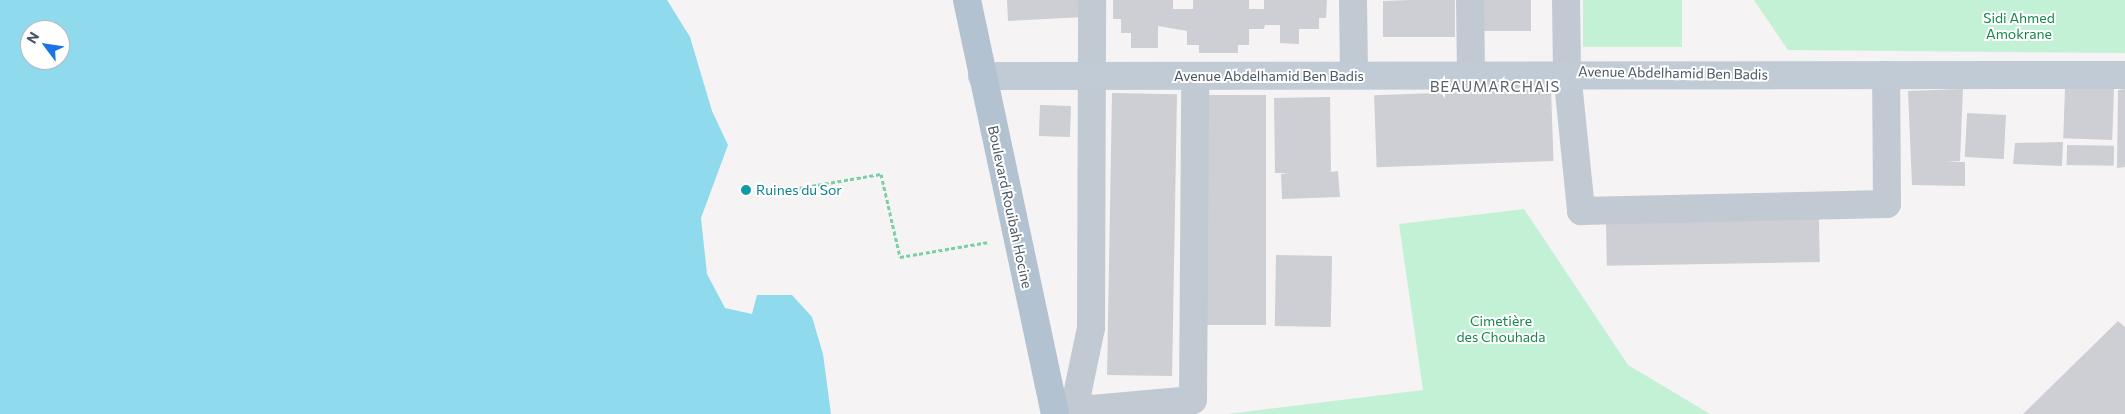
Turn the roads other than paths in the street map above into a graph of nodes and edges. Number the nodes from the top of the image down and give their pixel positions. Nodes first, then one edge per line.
1 (967, 0) edge
2 (1092, 0) edge
3 (1353, 0) edge
4 (1470, 0) edge
5 (1566, 0) edge
6 (1566, 72) junction
7 (1471, 75) junction
8 (1886, 75) junction
9 (2125, 75) edge
10 (982, 76) junction
11 (1195, 76) junction
12 (1354, 76) junction
13 (1092, 77) junction
14 (1068, 411) edge

1 - 10 main road, Boulevard Rouibah Hocine
2 - 13 street
3 - 12 street
4 - 7 street
5 - 6 street
6 - 7 main road, Avenue Abdelhamid Ben Badis
6 - 8 main road, Avenue Abdelhamid Ben Badis
6 - 8 street
7 - 12 main road, Avenue Abdelhamid Ben Badis
8 - 9 main road, Avenue Abdelhamid Ben Badis
10 - 13 main road, Avenue Abdelhamid Ben Badis
10 - 14 main road, Boulevard Rouibah Hocine
11 - 12 main road, Avenue Abdelhamid Ben Badis
11 - 13 main road, Avenue Abdelhamid Ben Badis
11 - 14 street
13 - 14 street

